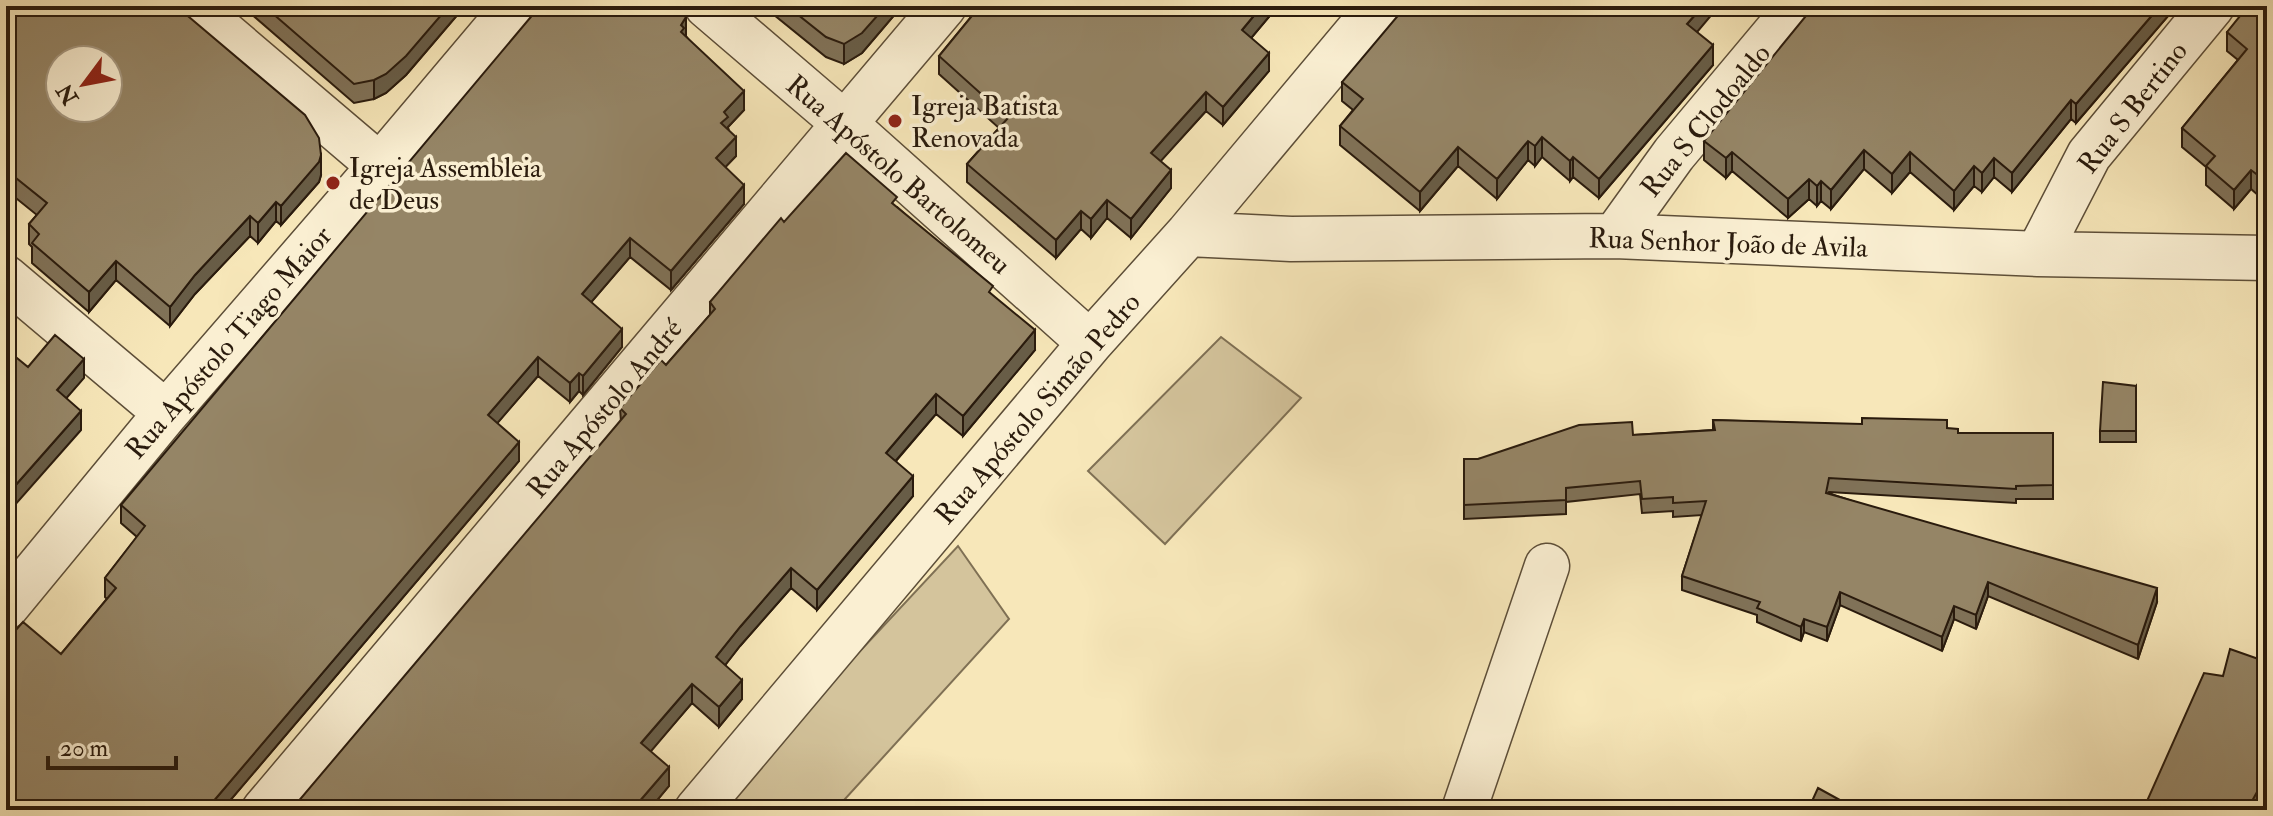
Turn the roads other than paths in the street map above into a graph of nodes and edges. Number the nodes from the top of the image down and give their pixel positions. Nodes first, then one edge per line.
1 (192, 6) edge
2 (515, 6) edge
3 (707, 6) edge
4 (944, 6) edge
5 (1379, 6) edge
6 (1798, 6) edge
7 (2212, 6) edge
8 (845, 124) junction
9 (380, 166) junction
10 (1188, 234) junction
11 (1615, 236) junction
12 (2038, 254) junction
13 (2267, 258) edge
14 (6, 278) edge
15 (1090, 343) junction
16 (166, 413) junction
17 (1547, 566) dead end
18 (6, 607) edge
19 (264, 810) edge
20 (697, 810) edge
21 (1464, 810) edge

1 - 9 street
2 - 9 street, Rua Apóstolo Tiago Maior
3 - 8 street, Rua Apóstolo Bartolomeu
4 - 8 street, Rua Apóstolo André
5 - 10 street, Rua Apóstolo Simão Pedro
6 - 11 street, Rua S Clodoaldo
7 - 12 street, Rua S Bertino
8 - 15 street, Rua Apóstolo Bartolomeu
8 - 19 street, Rua Apóstolo André
9 - 16 street, Rua Apóstolo Tiago Maior
10 - 11 street, Rua Senhor João de Avila
10 - 15 street, Rua Apóstolo Simão Pedro
11 - 12 street, Rua Senhor João de Avila
12 - 13 street, Rua Senhor João de Avila
14 - 16 street
15 - 20 street, Rua Apóstolo Simão Pedro
16 - 18 street, Rua Apóstolo Tiago Maior
17 - 21 street

